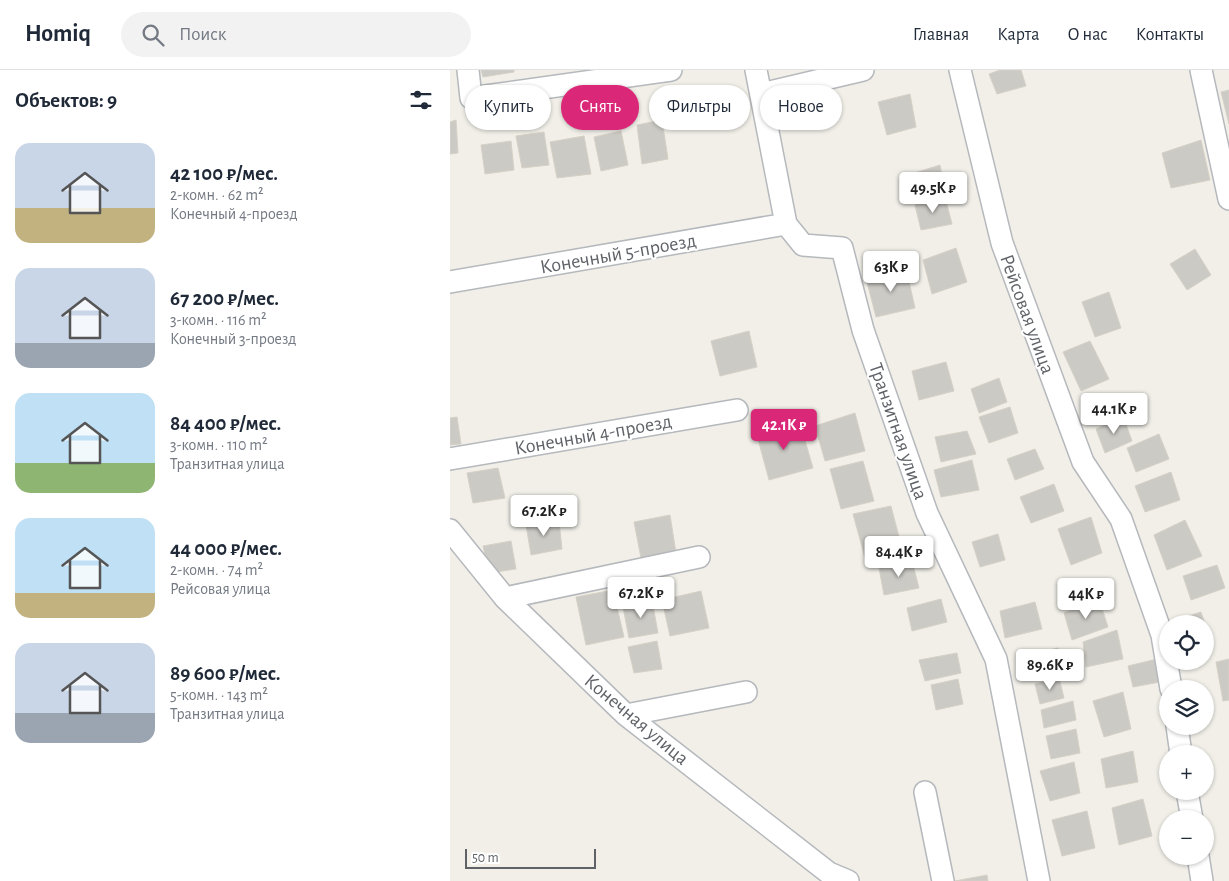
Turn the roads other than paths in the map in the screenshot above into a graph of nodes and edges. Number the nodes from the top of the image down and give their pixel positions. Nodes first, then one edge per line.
1 (468, 70) edge
2 (671, 70) edge
3 (756, 70) edge
4 (863, 70) edge
5 (960, 70) edge
6 (1207, 72) edge
7 (799, 85) edge
8 (760, 89) edge
9 (768, 130) edge
10 (1229, 199) edge
11 (786, 224) junction
12 (450, 282) edge
13 (737, 410) dead end
14 (450, 459) edge
15 (450, 530) edge
16 (699, 557) dead end
17 (505, 598) junction
18 (1170, 680) edge
19 (746, 692) dead end
20 (626, 715) junction
21 (926, 792) dead end
22 (1199, 865) edge
23 (848, 881) edge
24 (943, 881) edge
25 (1039, 881) edge
26 (1202, 881) edge

1 - 2 street
3 - 8 street, Транзитная улица
4 - 7 street
5 - 18 street, Рейсовая улица
6 - 10 street
9 - 11 street, Транзитная улица
11 - 12 street, Конечный 5-проезд
11 - 25 street, Транзитная улица
13 - 14 street, Конечный 4-проезд
15 - 17 street, Конечная улица
16 - 17 street
17 - 20 street, Конечная улица
19 - 20 street
20 - 23 street, Конечная улица
21 - 24 street
22 - 26 street

